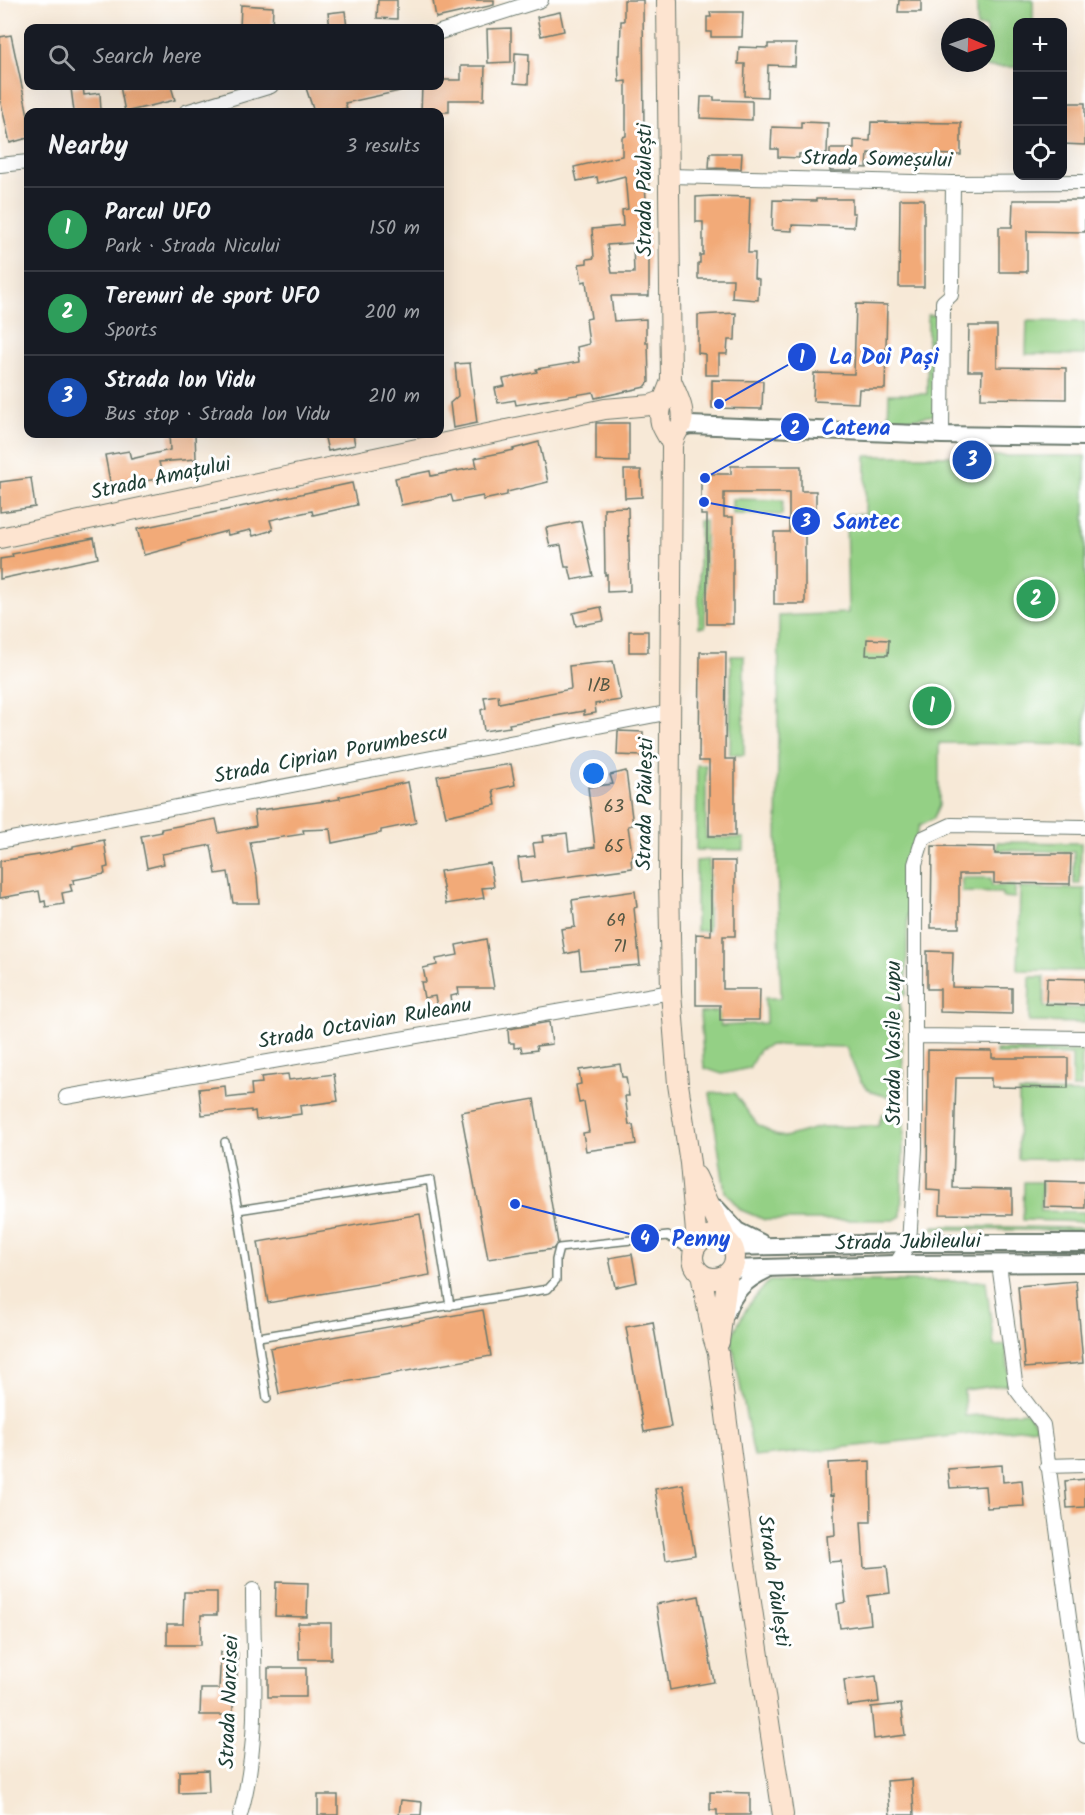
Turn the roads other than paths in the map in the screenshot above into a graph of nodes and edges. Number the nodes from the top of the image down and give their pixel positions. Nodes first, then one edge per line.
1 (541, 0) edge
2 (667, 0) edge
3 (444, 31) edge
4 (258, 90) edge
5 (199, 108) edge
6 (24, 162) edge
7 (0, 165) edge
8 (669, 176) junction
9 (1085, 182) edge
10 (953, 183) junction
11 (671, 414) junction
12 (942, 435) junction
13 (1085, 437) edge
14 (0, 538) edge
15 (670, 712) junction
16 (1085, 827) edge
17 (0, 841) edge
18 (671, 992) junction
19 (916, 1036) junction
20 (1085, 1038) edge
21 (66, 1097) dead end
22 (225, 1142) dead end
23 (690, 1163) junction
24 (703, 1192) junction
25 (238, 1210) junction
26 (909, 1243) junction
27 (1085, 1243) edge
28 (729, 1244) junction
29 (768, 1245) junction
30 (696, 1247) junction
31 (1085, 1263) edge
32 (896, 1264) junction
33 (999, 1264) junction
34 (772, 1268) junction
35 (729, 1271) junction
36 (701, 1274) junction
37 (450, 1306) junction
38 (722, 1322) junction
39 (259, 1337) junction
40 (718, 1353) junction
41 (267, 1399) dead end
42 (1085, 1465) edge
43 (1047, 1466) junction
44 (253, 1590) dead end
45 (1085, 1736) edge
46 (240, 1815) edge
47 (783, 1815) edge

1 - 3 street
2 - 8 main road, Strada Păulești
4 - 5 street
6 - 7 street
8 - 10 street, Strada Someșului
8 - 11 main road, Strada Păulești
9 - 10 street, Strada Someșului
10 - 12 street
11 - 12 street
11 - 14 main road, Strada Amațului
11 - 15 main road, Strada Păulești
12 - 13 street
15 - 17 street, Strada Ciprian Porumbescu
15 - 18 main road, Strada Păulești
16 - 19 street, Strada Vasile Lupu
18 - 21 street, Strada Octavian Ruleanu
18 - 23 main road, Strada Păulești
19 - 20 street
19 - 26 street, Strada Vasile Lupu
22 - 25 lane
23 - 24 main road, Strada Păulești
23 - 30 main road, Strada Păulești
24 - 28 main road, Strada Păulești
24 - 29 street
25 - 37 lane
25 - 39 lane
26 - 27 street, Strada Jubileului
26 - 29 street, Strada Jubileului
26 - 32 street, Strada Vasile Lupu
28 - 29 street, Strada Jubileului
28 - 30 main road
28 - 35 main road
30 - 36 main road
30 - 37 lane
31 - 33 street, Strada Jubileului
32 - 33 street, Strada Jubileului
32 - 34 street, Strada Jubileului
33 - 43 street
34 - 35 street, Strada Jubileului
34 - 38 street
35 - 36 main road
35 - 38 main road, Strada Păulești
36 - 40 main road, Strada Păulești
37 - 39 lane
38 - 40 main road, Strada Păulești
39 - 41 lane
40 - 47 main road, Strada Păulești
42 - 43 street
43 - 45 street
44 - 46 street, Strada Narcisei

